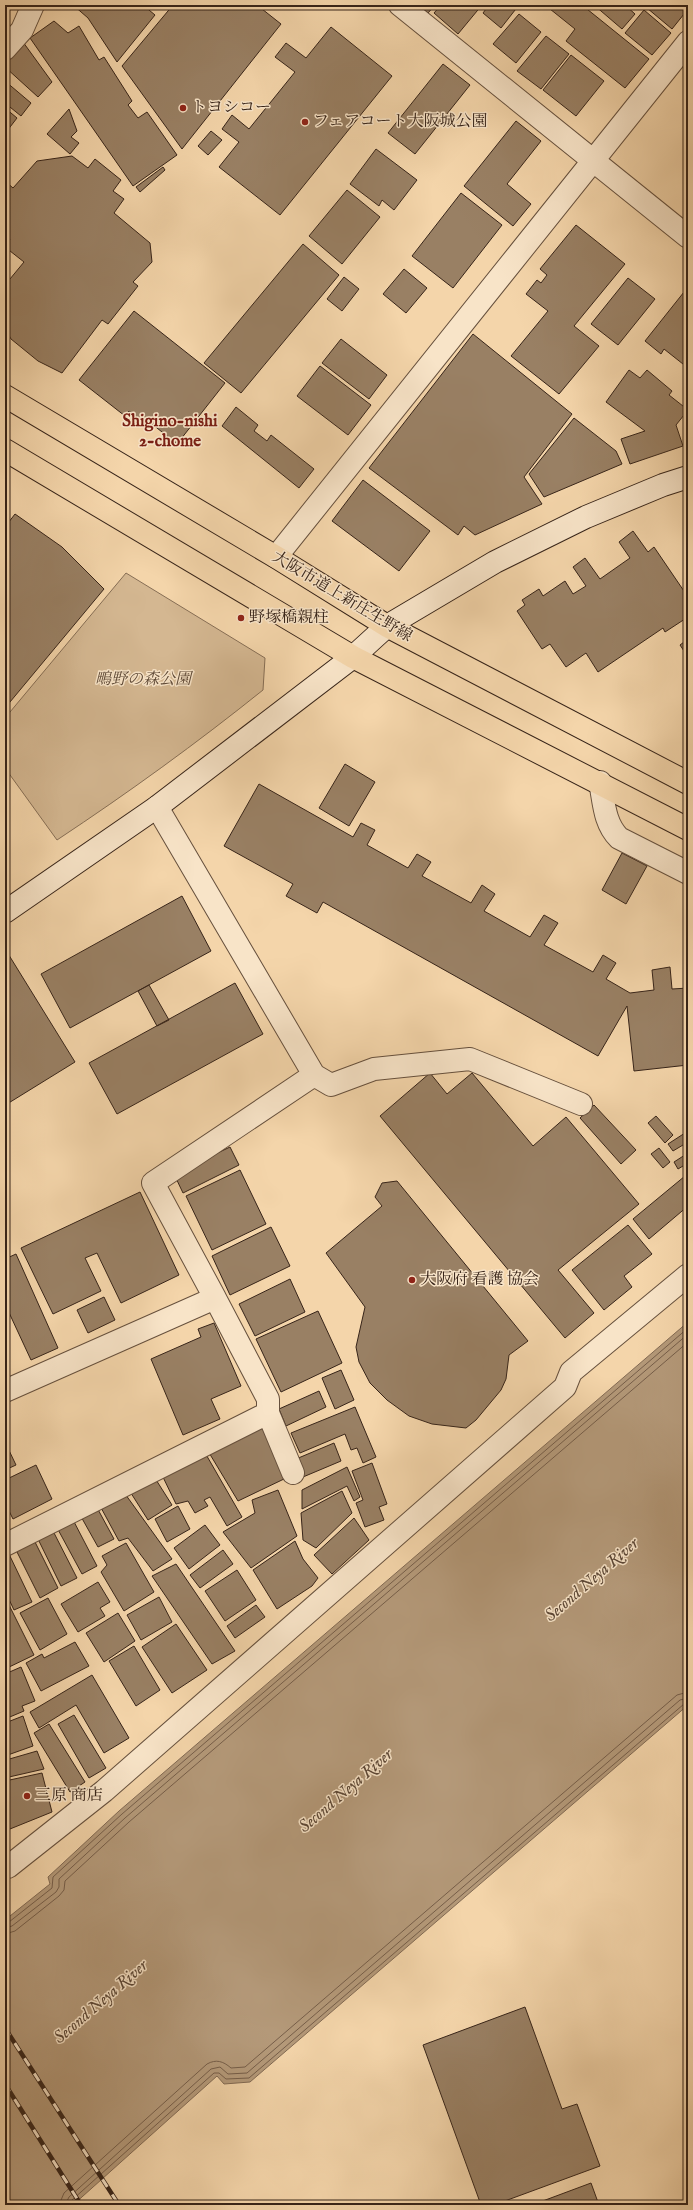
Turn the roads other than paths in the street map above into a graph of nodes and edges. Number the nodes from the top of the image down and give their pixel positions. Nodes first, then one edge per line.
1 (33, 5) edge
2 (400, 5) edge
3 (688, 42) edge
4 (5, 49) edge
5 (594, 162) junction
6 (688, 236) edge
7 (5, 396) edge
8 (5, 450) edge
9 (688, 477) edge
10 (276, 557) junction
11 (387, 626) junction
12 (353, 657) junction
13 (680, 778) edge
14 (600, 782) junction
15 (158, 807) junction
16 (688, 829) edge
17 (688, 873) edge
18 (5, 912) edge
19 (314, 1075) junction
20 (581, 1104) dead end
21 (688, 1275) edge
22 (215, 1298) junction
23 (5, 1391) edge
24 (268, 1413) junction
25 (293, 1473) dead end
26 (5, 1545) edge
27 (5, 1863) edge

1 - 4 street
2 - 5 street
3 - 5 street
5 - 6 street
5 - 10 street
7 - 10 main road, 大阪市道上新庄生野線
8 - 12 main road
9 - 11 street
10 - 11 main road, 大阪市道上新庄生野線
11 - 12 street
11 - 13 main road, 大阪市道上新庄生野線
12 - 14 main road
12 - 15 street
14 - 16 main road
14 - 17 street
15 - 18 street
15 - 19 street
19 - 20 street
19 - 22 street
21 - 27 street
22 - 23 street
22 - 24 street
24 - 25 street
24 - 26 street

